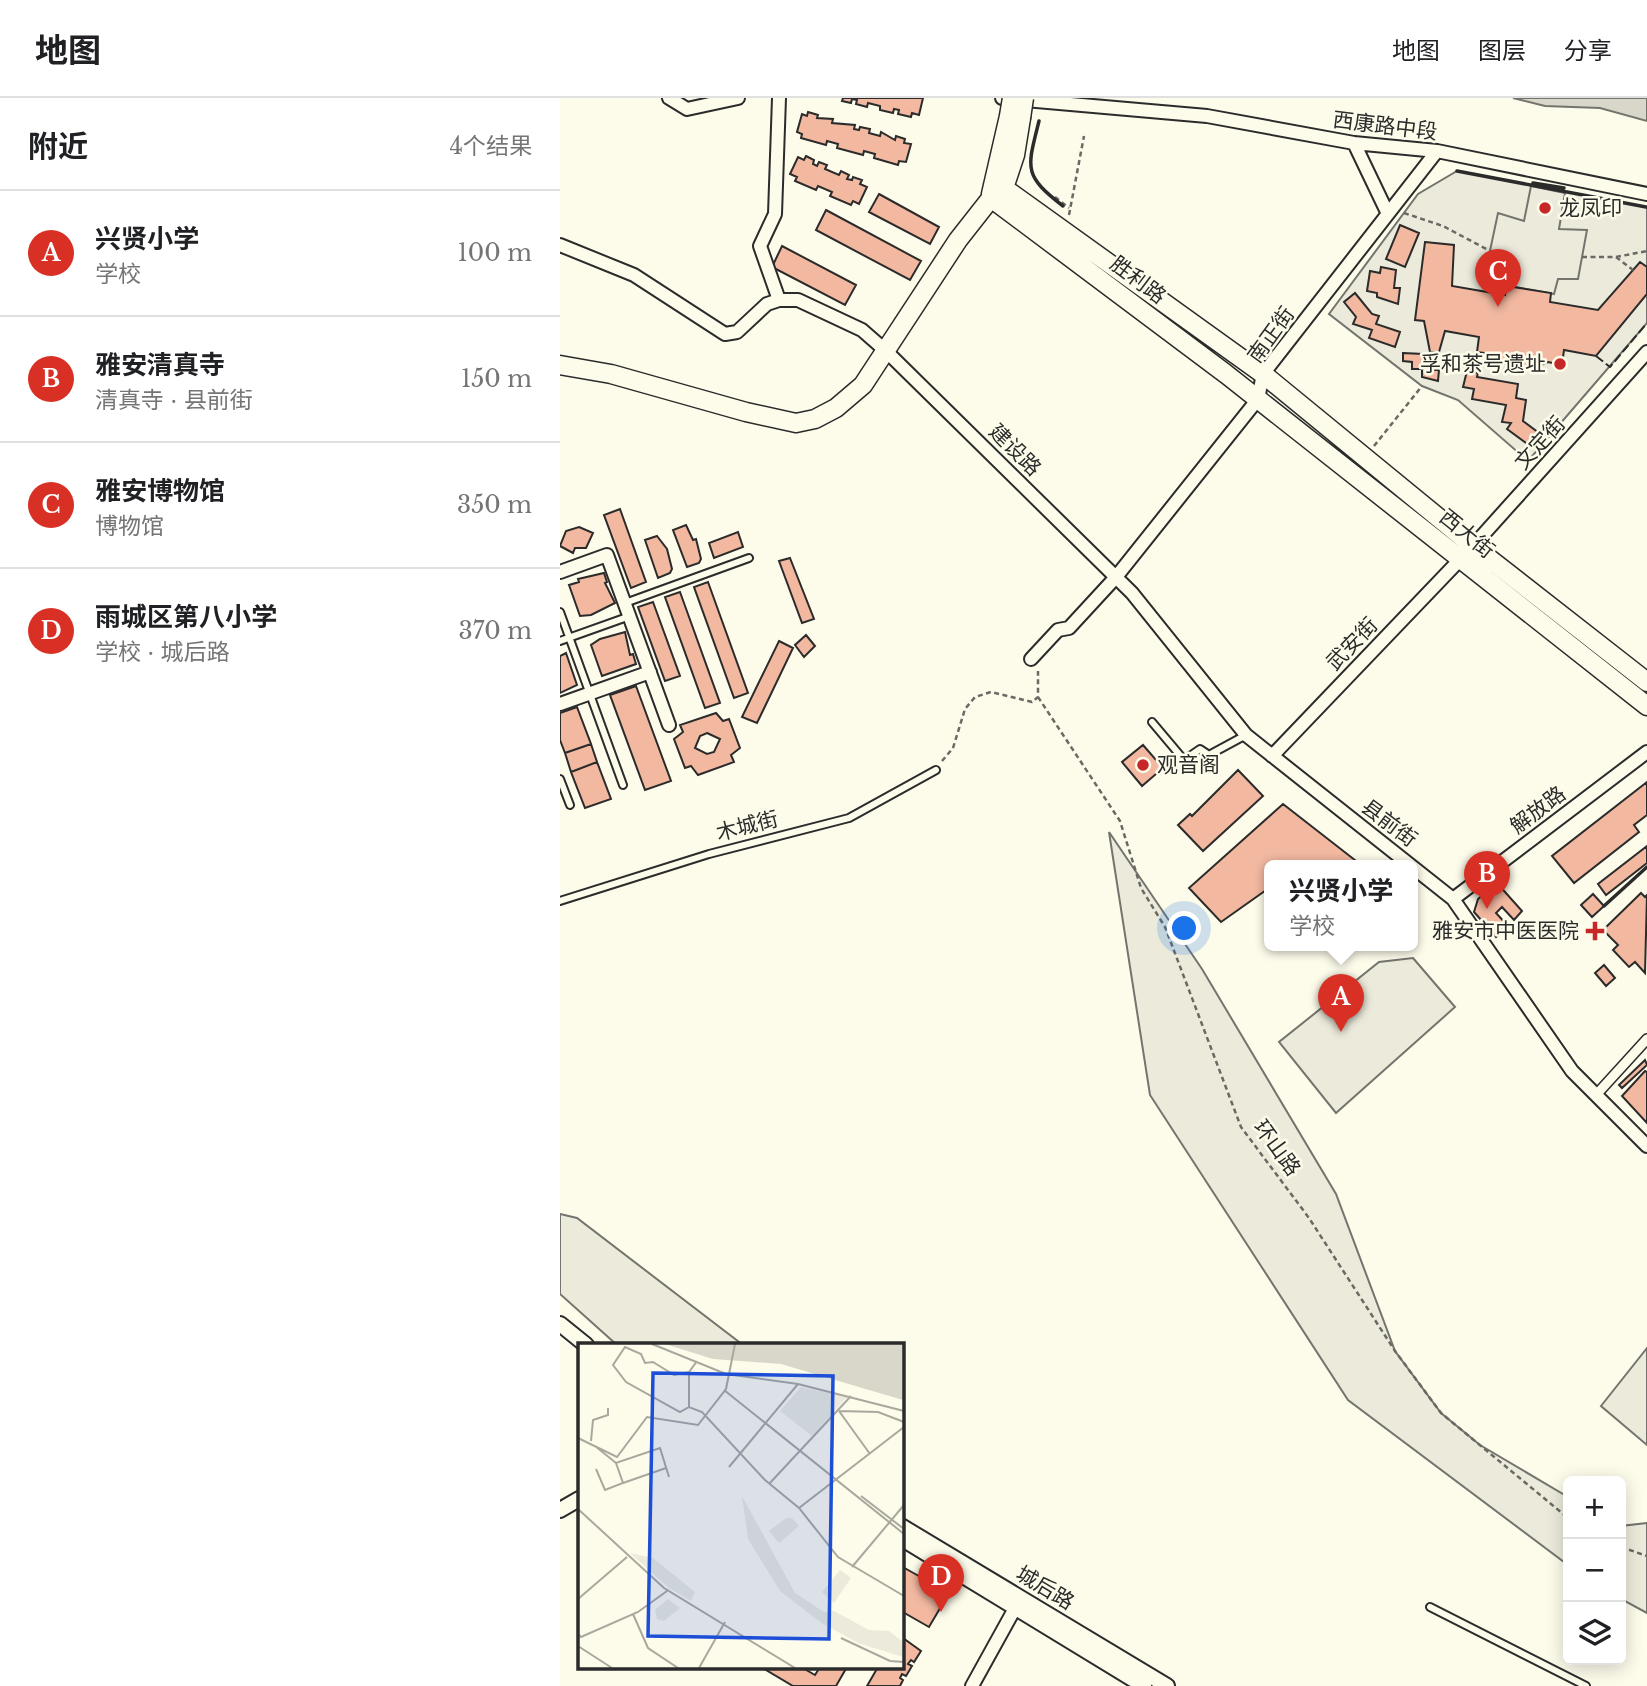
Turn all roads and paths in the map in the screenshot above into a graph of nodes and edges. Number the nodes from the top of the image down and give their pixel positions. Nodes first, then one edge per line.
1 (669, 98) edge
2 (737, 98) edge
3 (779, 98) edge
4 (1002, 98) edge
5 (1020, 107) edge
6 (1084, 136) dead end
7 (1354, 143) junction
8 (1437, 151) junction
9 (996, 190) junction
10 (1647, 194) edge
11 (1055, 197) dead end
12 (1070, 209) junction
13 (1404, 213) dead end
14 (1388, 214) junction
15 (1069, 215) dead end
16 (560, 245) edge
17 (1490, 251) dead end
18 (1647, 251) edge
19 (1582, 257) dead end
20 (1616, 257) junction
21 (1633, 270) dead end
22 (779, 300) junction
23 (886, 351) junction
24 (1647, 352) edge
25 (560, 365) edge
26 (1263, 374) junction
27 (1422, 386) dead end
28 (1258, 399) junction
29 (1366, 457) junction
30 (1467, 552) junction
31 (749, 558) dead end
32 (560, 572) edge
33 (1116, 577) junction
34 (625, 603) junction
35 (560, 612) edge
36 (629, 616) junction
37 (569, 638) junction
38 (560, 641) edge
39 (1034, 662) joint
40 (650, 672) junction
41 (1647, 682) edge
42 (589, 693) junction
43 (1038, 697) junction
44 (560, 704) edge
45 (1647, 706) edge
46 (1152, 722) dead end
47 (669, 725) dead end
48 (1246, 735) junction
49 (1647, 752) edge
50 (1272, 755) junction
51 (936, 770) joint
52 (560, 779) edge
53 (623, 785) dead end
54 (569, 805) dead end
55 (1404, 860) edge
56 (1418, 871) edge
57 (1453, 899) junction
58 (560, 901) edge
59 (1647, 1039) edge
60 (1596, 1095) junction
61 (1647, 1146) edge
62 (560, 1324) edge
63 (584, 1343) edge
64 (578, 1500) edge
65 (560, 1510) edge
66 (1563, 1514) edge
67 (903, 1527) edge
68 (903, 1539) edge
69 (1626, 1549) edge
70 (1647, 1556) edge
71 (1018, 1602) junction
72 (1430, 1607) dead end
73 (972, 1686) edge
74 (1144, 1686) edge
75 (1167, 1686) edge
76 (1586, 1686) edge

1 - 2 street
3 - 22 street
4 - 5 street, 西康路中段
5 - 7 street, 西康路中段
5 - 9 main road
6 - 12 path
7 - 8 street, 西康路中段
7 - 14 street
8 - 10 street, 西康路中段
8 - 14 street, 南正街
9 - 23 main road
9 - 26 main road, 胜利路
9 - 28 main road, 胜利路
11 - 12 path
12 - 15 path
13 - 17 path
14 - 26 street, 南正街
16 - 22 street
18 - 20 path
19 - 20 path
20 - 21 path
22 - 23 street, 建设路
23 - 25 main road
23 - 33 street, 建设路
24 - 30 street, 文定街
26 - 28 street, 南正街
26 - 29 main road, 西大街
27 - 29 path
28 - 30 main road, 西大街
28 - 33 street, 南正街
29 - 30 main road, 西大街
30 - 41 main road, 西大街
30 - 45 main road, 西大街
30 - 50 street, 武安街
31 - 34 lane
32 - 34 street
33 - 39 street, 南正街
33 - 48 street, 县前街
34 - 36 street
35 - 37 lane
36 - 37 lane
36 - 40 street
37 - 38 lane
37 - 42 lane
39 - 43 path
40 - 42 street
40 - 47 street
42 - 44 street
42 - 53 lane
43 - 51 path
43 - 66 path, 环山路
46 - 48 lane
48 - 50 street, 县前街
49 - 57 street, 解放路
50 - 55 street, 县前街
51 - 58 lane, 木城街
52 - 54 lane
56 - 57 street, 县前街
57 - 60 street, 县前街
59 - 60 street
60 - 61 street, 县前街
62 - 63 street
64 - 65 street
67 - 71 street, 城后路
68 - 71 street, 城后路
69 - 70 path
71 - 73 street
71 - 74 street, 城后路
71 - 75 street, 城后路
72 - 76 lane

